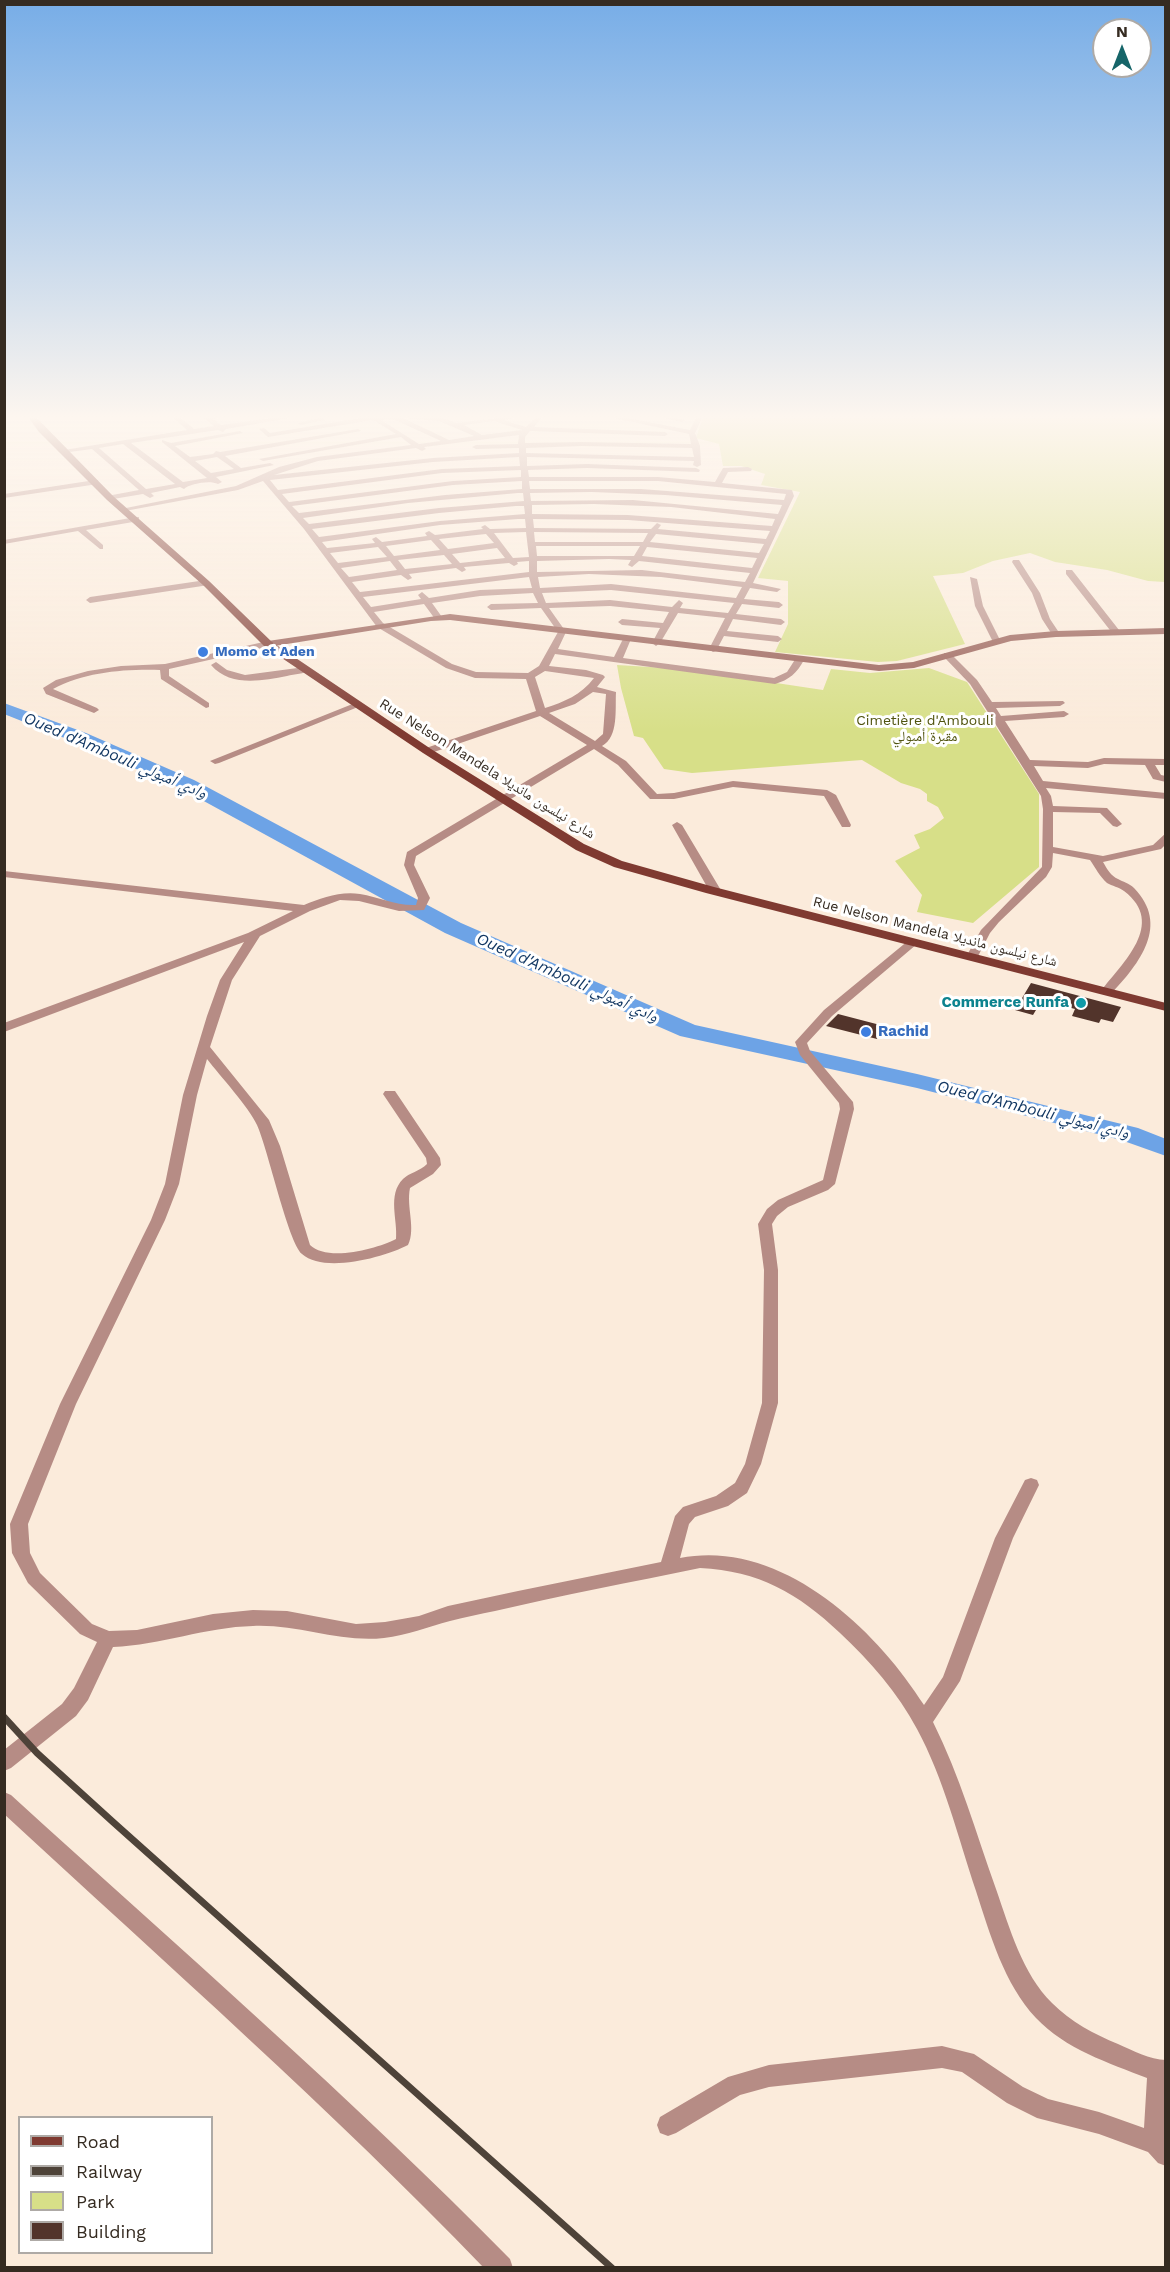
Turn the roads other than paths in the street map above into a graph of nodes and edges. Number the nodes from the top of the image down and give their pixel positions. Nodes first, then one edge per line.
1 (130, 520) edge
2 (137, 520) edge
3 (301, 520) edge
4 (361, 520) joint
5 (417, 520) edge
6 (469, 520) edge
7 (480, 520) edge
8 (528, 520) edge
9 (597, 520) edge
10 (661, 520) edge
11 (684, 520) edge
12 (729, 520) edge
13 (778, 520) edge
14 (726, 524) junction
15 (422, 525) junction
16 (307, 527) junction
17 (80, 529) junction
18 (599, 529) junction
19 (774, 529) junction
20 (530, 530) junction
21 (488, 531) junction
22 (653, 531) junction
23 (371, 533) junction
24 (434, 537) junction
25 (716, 538) junction
26 (317, 540) junction
27 (4, 542) edge
28 (767, 542) junction
29 (601, 543) junction
30 (381, 544) junction
31 (530, 544) junction
32 (644, 544) junction
33 (500, 545) junction
34 (100, 547) dead end
35 (325, 551) junction
36 (447, 551) junction
37 (710, 551) junction
38 (762, 556) junction
39 (606, 557) junction
40 (393, 558) junction
41 (636, 558) junction
42 (533, 559) junction
43 (511, 560) junction
44 (1016, 562) dead end
45 (457, 564) junction
46 (702, 565) junction
47 (335, 566) junction
48 (755, 571) junction
49 (404, 572) junction
50 (607, 572) junction
51 (627, 572) junction
52 (1070, 572) dead end
53 (520, 573) junction
54 (532, 573) junction
55 (469, 578) junction
56 (694, 579) junction
57 (973, 579) dead end
58 (345, 580) junction
59 (206, 583) junction
60 (747, 585) junction
61 (415, 586) junction
62 (614, 587) junction
63 (534, 589) junction
64 (777, 589) dead end
65 (480, 593) junction
66 (356, 595) junction
67 (685, 595) junction
68 (90, 600) dead end
69 (740, 600) junction
70 (427, 601) junction
71 (543, 604) junction
72 (615, 604) junction
73 (778, 605) dead end
74 (491, 607) junction
75 (675, 609) junction
76 (368, 610) junction
77 (731, 616) junction
78 (438, 617) junction
79 (622, 622) junction
80 (781, 622) dead end
81 (504, 624) junction
82 (380, 625) junction
83 (665, 626) junction
84 (1166, 631) edge
85 (562, 632) junction
86 (1116, 632) junction
87 (722, 633) junction
88 (1056, 634) junction
89 (622, 639) junction
90 (778, 639) dead end
91 (996, 640) junction
92 (656, 643) junction
93 (268, 644) junction
94 (713, 649) junction
95 (553, 651) junction
96 (946, 655) junction
97 (799, 660) junction
98 (616, 661) junction
99 (216, 665) dead end
100 (165, 667) junction
101 (543, 668) junction
102 (305, 670) junction
103 (530, 676) junction
104 (248, 678) junction
105 (591, 689) junction
106 (253, 691) dead end
107 (1060, 703) dead end
108 (206, 705) dead end
109 (358, 705) junction
110 (988, 705) junction
111 (94, 710) dead end
112 (541, 712) junction
113 (1064, 714) dead end
114 (998, 719) junction
115 (594, 745) junction
116 (427, 751) junction
117 (215, 761) dead end
118 (1148, 762) junction
119 (1166, 762) edge
120 (1027, 763) junction
121 (1166, 778) edge
122 (1040, 784) junction
123 (1166, 796) edge
124 (502, 798) junction
125 (1048, 810) junction
126 (1117, 824) dead end
127 (677, 825) dead end
128 (846, 825) dead end
129 (1166, 836) edge
130 (1047, 849) junction
131 (1095, 859) junction
132 (4, 874) edge
133 (716, 891) junction
134 (306, 909) junction
135 (255, 934) junction
136 (913, 942) junction
137 (972, 957) junction
138 (1107, 992) junction
139 (1166, 1007) edge
140 (4, 1028) edge
141 (204, 1047) junction
142 (390, 1094) dead end
143 (1031, 1485) dead end
144 (669, 1566) junction
145 (108, 1639) junction
146 (923, 1722) junction
147 (4, 1762) edge
148 (4, 1800) edge
149 (1162, 2071) edge
150 (668, 2125) dead end
151 (1160, 2149) edge
152 (501, 2268) edge

1 - 17 street
2 - 59 main road, Rue Nelson Mandela شارع نيلسون مانديلا
3 - 16 street
4 - 16 street
4 - 23 street
5 - 15 street
6 - 15 street
7 - 21 street
8 - 20 street
9 - 18 street
10 - 22 street
11 - 14 street
12 - 14 street
13 - 19 street
14 - 19 street
14 - 25 street
15 - 23 street
15 - 24 street
16 - 26 street
17 - 27 street
17 - 34 street
18 - 20 street
18 - 22 street
18 - 29 street
19 - 28 street
20 - 21 street
20 - 31 street
21 - 24 street
21 - 33 street
22 - 25 street
22 - 32 street
23 - 26 street
23 - 30 street
24 - 30 street
24 - 36 street
25 - 28 street
25 - 37 street
26 - 35 street
28 - 38 street
29 - 31 street
29 - 32 street
29 - 39 street
30 - 35 street
30 - 40 street
31 - 42 street
32 - 37 street
32 - 41 street
33 - 36 street
33 - 43 street
35 - 47 street
36 - 40 street
36 - 45 street
37 - 38 street
37 - 46 street
38 - 48 street
39 - 41 street
39 - 42 street
39 - 50 street
40 - 47 street
40 - 49 street
41 - 46 street
41 - 51 street
42 - 43 street
42 - 54 street
43 - 45 street
43 - 53 street
44 - 88 street
45 - 49 street
45 - 55 street
46 - 48 street
46 - 56 street
47 - 58 street
48 - 60 street
49 - 58 street
49 - 61 street
50 - 51 street
50 - 54 street
50 - 62 street
51 - 56 street
51 - 62 street
52 - 86 street
53 - 54 street
53 - 55 street
54 - 63 street
55 - 61 street
55 - 65 street
56 - 60 street
56 - 67 street
57 - 91 street
58 - 66 street
59 - 68 street
59 - 93 main road, Rue Nelson Mandela شارع نيلسون مانديلا
60 - 64 street
60 - 69 street
61 - 66 street
61 - 70 street
62 - 63 street
62 - 67 street
62 - 72 street
63 - 65 street
63 - 71 street
65 - 70 street
65 - 74 street
66 - 76 street
67 - 69 street
67 - 75 street
69 - 73 street
69 - 77 street
70 - 76 street
70 - 78 street
71 - 72 street
71 - 74 street
71 - 85 street
72 - 75 street
72 - 79 street
74 - 81 street
75 - 77 street
75 - 83 street
76 - 82 street
77 - 80 street
77 - 87 street
78 - 81 street
78 - 82 street
79 - 83 street
79 - 89 street
81 - 85 street
82 - 93 street
82 - 103 street
83 - 92 street
84 - 86 street
85 - 89 street
85 - 95 street
86 - 88 street
87 - 90 street
87 - 94 street
88 - 91 street
89 - 92 street
89 - 98 street
91 - 96 street
92 - 94 street
93 - 100 street
93 - 102 main road, Rue Nelson Mandela شارع نيلسون مانديلا
94 - 97 street
95 - 98 street
95 - 101 street
96 - 97 street
96 - 110 street
97 - 98 street
99 - 104 street
100 - 108 street
100 - 111 street
101 - 103 street
101 - 105 street
102 - 104 street
102 - 109 main road, Rue Nelson Mandela شارع نيلسون مانديلا
103 - 112 street
104 - 106 street
105 - 112 street
105 - 115 street
107 - 110 street
109 - 116 main road, Rue Nelson Mandela شارع نيلسون مانديلا
109 - 117 street
110 - 114 street
112 - 115 street
112 - 116 street
113 - 114 street
114 - 120 street
115 - 124 street
115 - 128 street
116 - 124 main road, Rue Nelson Mandela شارع نيلسون مانديلا
118 - 119 street
118 - 120 street
118 - 121 street
120 - 122 street
122 - 123 street
122 - 125 street
124 - 133 main road, Rue Nelson Mandela شارع نيلسون مانديلا
124 - 134 street
125 - 126 street
125 - 130 street
127 - 133 street
129 - 131 street
130 - 131 street
130 - 137 street
131 - 138 street
132 - 134 street
133 - 136 main road, Rue Nelson Mandela شارع نيلسون مانديلا
134 - 135 street
135 - 140 street
135 - 141 street
136 - 137 main road, Rue Nelson Mandela شارع نيلسون مانديلا
136 - 144 street
137 - 138 main road, Rue Nelson Mandela شارع نيلسون مانديلا
138 - 139 main road, Rue Nelson Mandela شارع نيلسون مانديلا
141 - 142 street
141 - 145 street
143 - 146 street
144 - 145 street
144 - 146 street
145 - 147 street
146 - 149 street
148 - 152 street
149 - 151 street
150 - 151 street

